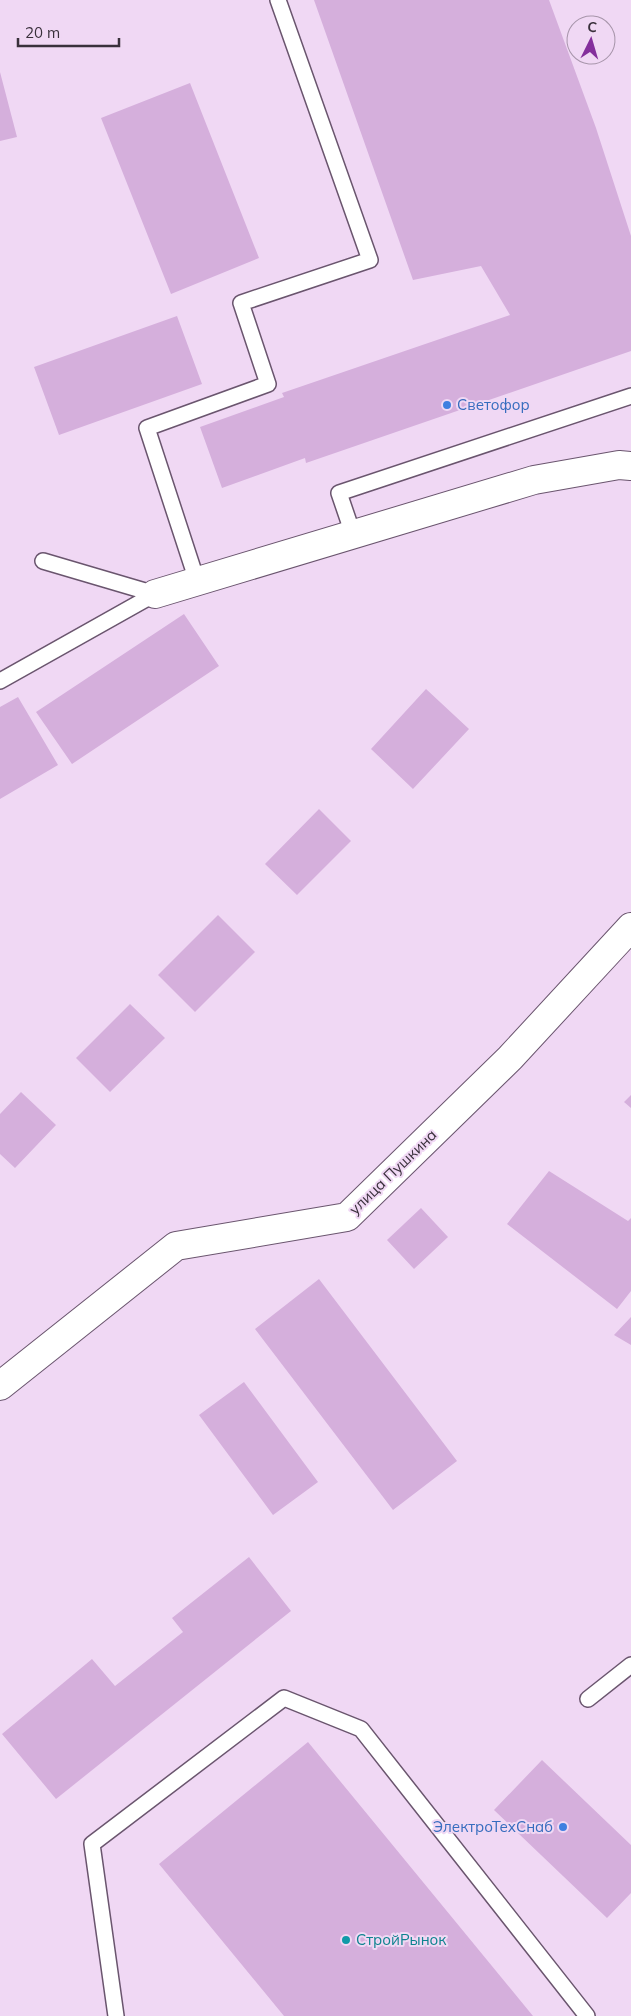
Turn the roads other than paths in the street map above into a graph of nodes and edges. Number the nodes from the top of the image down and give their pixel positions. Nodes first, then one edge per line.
1 (278, 0) edge
2 (631, 396) edge
3 (631, 466) edge
4 (353, 534) junction
5 (43, 561) dead end
6 (197, 581) junction
7 (155, 594) junction
8 (0, 681) edge
9 (631, 927) edge
10 (0, 1386) edge
11 (631, 1665) edge
12 (588, 1699) dead end
13 (116, 2016) edge
14 (587, 2016) edge

1 - 6 lane
2 - 4 lane
3 - 4 street
4 - 6 street
5 - 7 lane
6 - 7 street
7 - 8 lane
9 - 10 street, улица Пушкина
11 - 12 lane
13 - 14 lane

